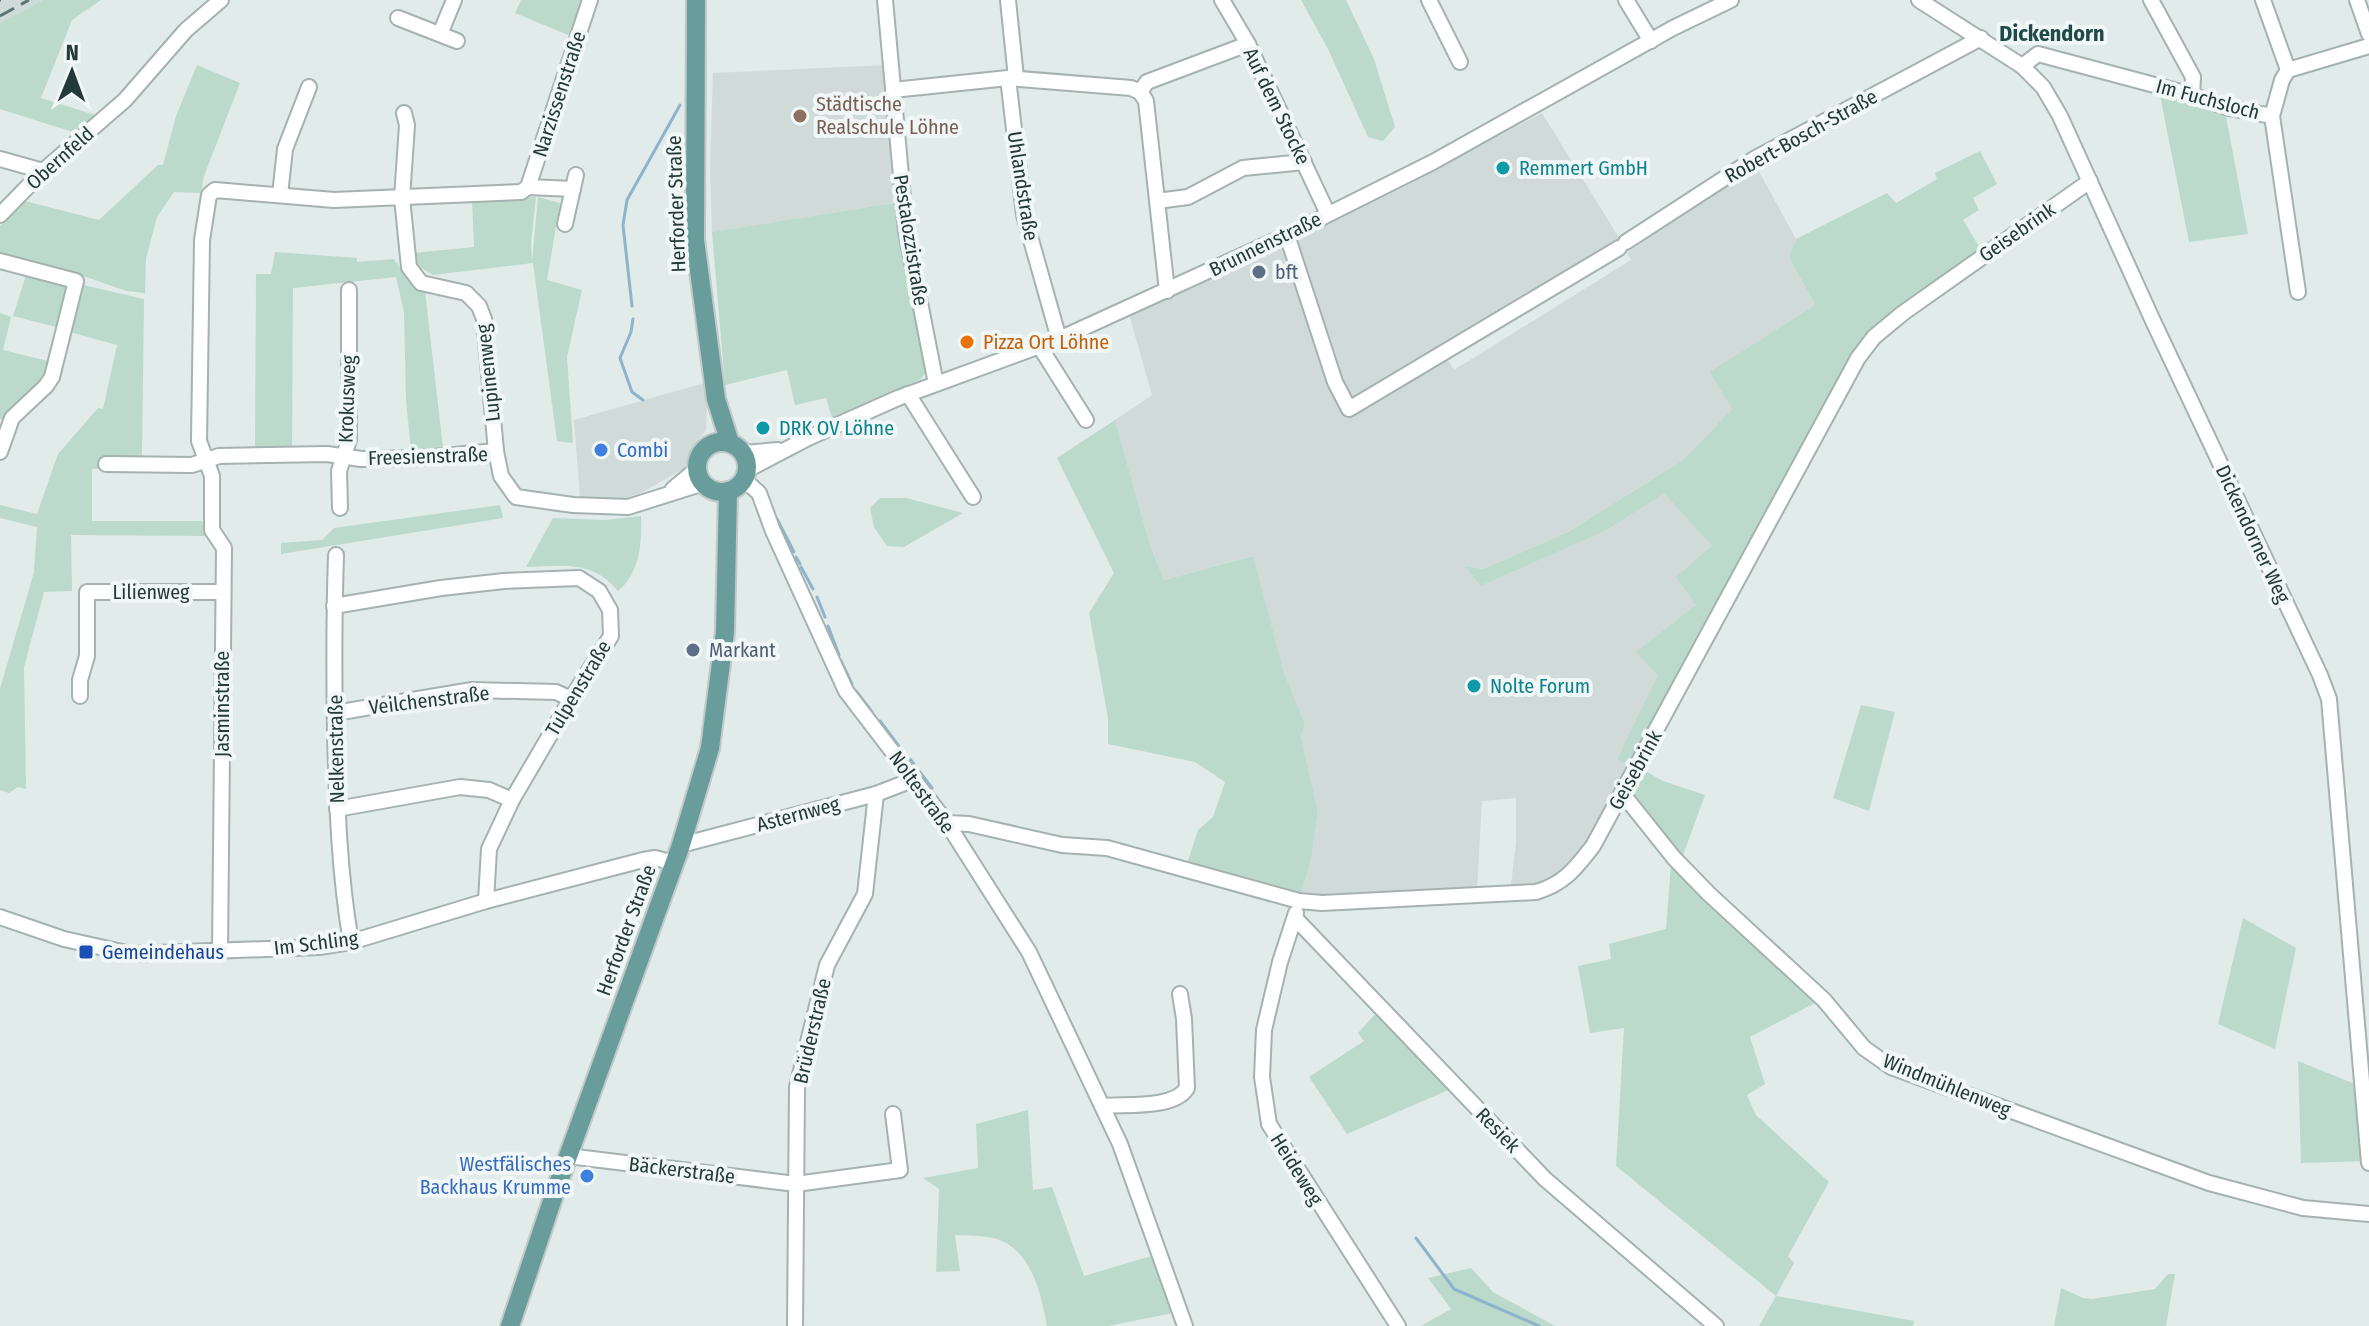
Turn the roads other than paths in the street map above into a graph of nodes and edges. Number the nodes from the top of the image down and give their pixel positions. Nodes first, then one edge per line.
1 (221, 0) edge
2 (454, 0) edge
3 (590, 0) edge
4 (696, 0) edge
5 (885, 0) edge
6 (1008, 0) edge
7 (1222, 0) edge
8 (1626, 0) edge
9 (1731, 0) edge
10 (1919, 0) edge
11 (2151, 0) edge
12 (2263, 0) edge
13 (2357, 0) edge
14 (1434, 2) edge
15 (398, 18) dead end
16 (440, 34) junction
17 (2369, 34) edge
18 (1981, 38) junction
19 (457, 41) dead end
20 (1651, 41) junction
21 (1248, 44) junction
22 (2369, 46) edge
23 (1460, 62) dead end
24 (2022, 66) junction
25 (2288, 70) junction
26 (1012, 78) junction
27 (309, 87) dead end
28 (893, 90) junction
29 (1140, 92) junction
30 (2192, 95) junction
31 (404, 113) dead end
32 (2272, 116) junction
33 (0, 159) edge
34 (1304, 162) junction
35 (43, 171) junction
36 (2090, 181) junction
37 (524, 190) junction
38 (280, 195) junction
39 (402, 198) junction
40 (1157, 201) junction
41 (1328, 214) junction
42 (0, 215) edge
43 (565, 224) dead end
44 (1287, 235) junction
45 (0, 261) edge
46 (349, 290) dead end
47 (1167, 291) junction
48 (2298, 292) dead end
49 (1059, 339) junction
50 (1040, 347) junction
51 (936, 384) junction
52 (908, 394) junction
53 (1086, 420) dead end
54 (496, 451) junction
55 (0, 452) edge
56 (344, 455) junction
57 (206, 461) junction
58 (106, 464) dead end
59 (724, 470) junction
60 (973, 497) dead end
61 (340, 508) dead end
62 (336, 555) dead end
63 (223, 592) junction
64 (334, 606) junction
65 (80, 696) dead end
66 (571, 699) junction
67 (335, 713) junction
68 (915, 779) junction
69 (1622, 793) junction
70 (876, 794) junction
71 (512, 800) junction
72 (337, 809) junction
73 (947, 823) junction
74 (681, 845) junction
75 (674, 863) junction
76 (486, 901) junction
77 (1299, 901) junction
78 (0, 917) edge
79 (1295, 918) junction
80 (351, 942) junction
81 (220, 951) junction
82 (1180, 994) dead end
83 (1104, 1106) junction
84 (893, 1114) dead end
85 (568, 1156) junction
86 (2369, 1163) edge
87 (796, 1184) junction
88 (2369, 1214) edge
89 (510, 1326) edge
90 (795, 1326) edge
91 (1185, 1326) edge
92 (1398, 1326) edge
93 (1716, 1326) edge

1 - 35 street, Obernfeld
2 - 16 street
3 - 37 street, Narzissenstraße
4 - 59 main road, Herforder Straße
5 - 28 street, Pestalozzistraße
6 - 26 street, Uhlandstraße
7 - 21 street, Auf dem Stocke
8 - 20 street
9 - 20 street, Brunnenstraße
10 - 18 street, Dickendorner Weg
11 - 30 street
12 - 25 street
13 - 17 street
14 - 23 street
15 - 16 street
16 - 19 street
18 - 24 street, Dickendorner Weg
18 - 44 street, Robert-Bosch-Straße
20 - 41 street, Brunnenstraße
21 - 29 street
21 - 34 street, Auf dem Stocke
22 - 25 street
24 - 30 street, Im Fuchsloch
24 - 36 street, Dickendorner Weg
25 - 32 street
26 - 28 street
26 - 29 street
26 - 49 street, Uhlandstraße
27 - 38 street
28 - 51 street, Pestalozzistraße
29 - 40 street
30 - 32 street, Im Fuchsloch
31 - 39 street
32 - 48 street, Im Fuchsloch
33 - 35 street
34 - 40 street
34 - 41 street, Auf dem Stocke
35 - 42 street, Obernfeld
36 - 69 street, Geisebrink
36 - 86 street, Dickendorner Weg
37 - 39 street, Jasminstraße
37 - 43 street, Narzissenstraße
38 - 39 street, Jasminstraße
38 - 57 street, Jasminstraße
39 - 54 street, Lupinenweg
40 - 47 street
41 - 44 street, Brunnenstraße
44 - 47 street, Brunnenstraße
45 - 55 street
46 - 56 street, Krokusweg
47 - 49 street, Brunnenstraße
49 - 50 street, Brunnenstraße
50 - 51 street, Brunnenstraße
50 - 53 street
51 - 52 street, Brunnenstraße
52 - 59 street, Brunnenstraße
52 - 60 street
54 - 56 street, Freesienstraße
54 - 59 street, Freesienstraße
56 - 57 street, Freesienstraße
56 - 61 street, Krokusweg
57 - 58 street
57 - 63 street, Jasminstraße
59 - 68 street, Noltestraße
59 - 74 main road, Herforder Straße
62 - 64 street, Nelkenstraße
63 - 65 street, Lilienweg
63 - 81 street, Jasminstraße
64 - 66 street, Tulpenstraße
64 - 67 street, Nelkenstraße
66 - 67 street, Veilchenstraße
66 - 71 street, Tulpenstraße
67 - 72 street, Nelkenstraße
68 - 70 street, Asternweg
68 - 73 street, Noltestraße
69 - 77 street, Geisebrink
69 - 88 street, Windmühlenweg
70 - 74 street, Asternweg
70 - 87 street, Brüderstraße
71 - 72 street
71 - 76 street, Tulpenstraße
72 - 80 street, Nelkenstraße
73 - 77 street, Geisebrink
73 - 83 street, Noltestraße
74 - 75 main road, Herforder Straße
75 - 76 street, Im Schling
75 - 85 main road, Herforder Straße
76 - 80 street, Im Schling
77 - 79 street, Heideweg
78 - 81 street, Im Schling
79 - 92 street, Heideweg
79 - 93 street, Resiek
80 - 81 street, Im Schling
82 - 83 street
83 - 91 street, Noltestraße
84 - 87 street, Bäckerstraße
85 - 87 street, Bäckerstraße
85 - 89 main road, Herforder Straße
87 - 90 street, Brüderstraße

